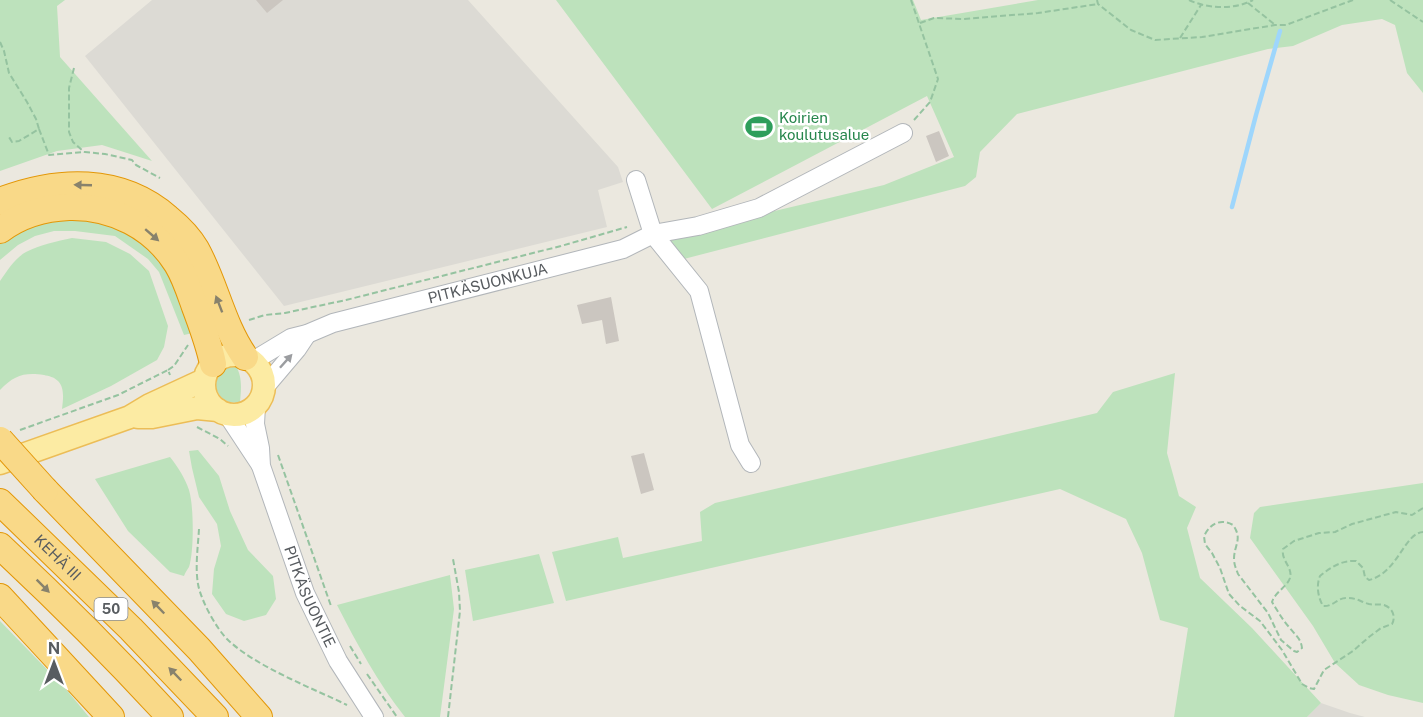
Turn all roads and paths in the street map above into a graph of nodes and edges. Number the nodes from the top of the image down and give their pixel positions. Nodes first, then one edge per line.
1 (911, 0) edge
2 (1189, 0) edge
3 (1253, 0) edge
4 (1353, 0) edge
5 (1390, 0) edge
6 (1098, 2) edge
7 (1248, 3) junction
8 (1201, 5) junction
9 (1423, 22) edge
10 (920, 23) junction
11 (1275, 25) junction
12 (1179, 39) junction
13 (0, 42) edge
14 (74, 68) dead end
15 (39, 129) junction
16 (903, 133) joint
17 (9, 137) dead end
18 (85, 152) junction
19 (160, 178) dead end
20 (636, 180) dead end
21 (0, 201) edge
22 (652, 227) junction
23 (0, 230) edge
24 (216, 330) junction
25 (307, 334) junction
26 (249, 359) junction
27 (168, 370) junction
28 (208, 372) junction
29 (260, 397) junction
30 (182, 401) junction
31 (222, 412) junction
32 (5, 437) edge
33 (257, 455) junction
34 (0, 463) edge
35 (751, 463) dead end
36 (2, 503) edge
37 (1423, 508) edge
38 (199, 529) dead end
39 (1423, 532) edge
40 (0, 546) edge
41 (453, 559) dead end
42 (0, 597) edge
43 (331, 607) dead end
44 (347, 641) dead end
45 (351, 708) dead end
46 (111, 717) edge
47 (170, 717) edge
48 (215, 717) edge
49 (259, 717) edge
50 (374, 717) edge
51 (397, 717) edge
52 (448, 717) edge

1 - 10 path
2 - 8 path
3 - 7 path
4 - 11 path
5 - 9 path
6 - 10 path
6 - 12 path
7 - 8 path
7 - 11 path
8 - 12 path
10 - 16 path
11 - 12 path
13 - 15 path
14 - 18 path
15 - 17 path
15 - 18 path
16 - 22 street, PITKÄSUONKUJA
18 - 19 path
20 - 22 street
24 -> 21 highway
22 - 24 path
22 - 25 street, PITKÄSUONKUJA
22 - 35 street
23 -> 24 highway
24 - 26 highway
24 - 27 path
24 - 28 highway
25 - 26 street, PITKÄSUONKUJA
29 -> 25 street
26 - 28 main road
26 - 29 main road
27 - 30 path
27 - 32 path
28 - 30 main road
28 - 31 main road
29 - 31 main road
29 - 33 street, PITKÄSUONTIE
30 - 31 main road
30 - 33 path
30 - 34 main road
31 - 33 street, PITKÄSUONTIE
49 -> 32 highway, bridge
33 - 43 path
33 - 50 street, PITKÄSUONTIE
48 -> 36 highway, KEHÄ III / 50
37 - 39 path
38 - 45 path
40 -> 47 highway, KEHÄ III / 50
41 - 52 path
42 - 46 highway
44 - 51 path

